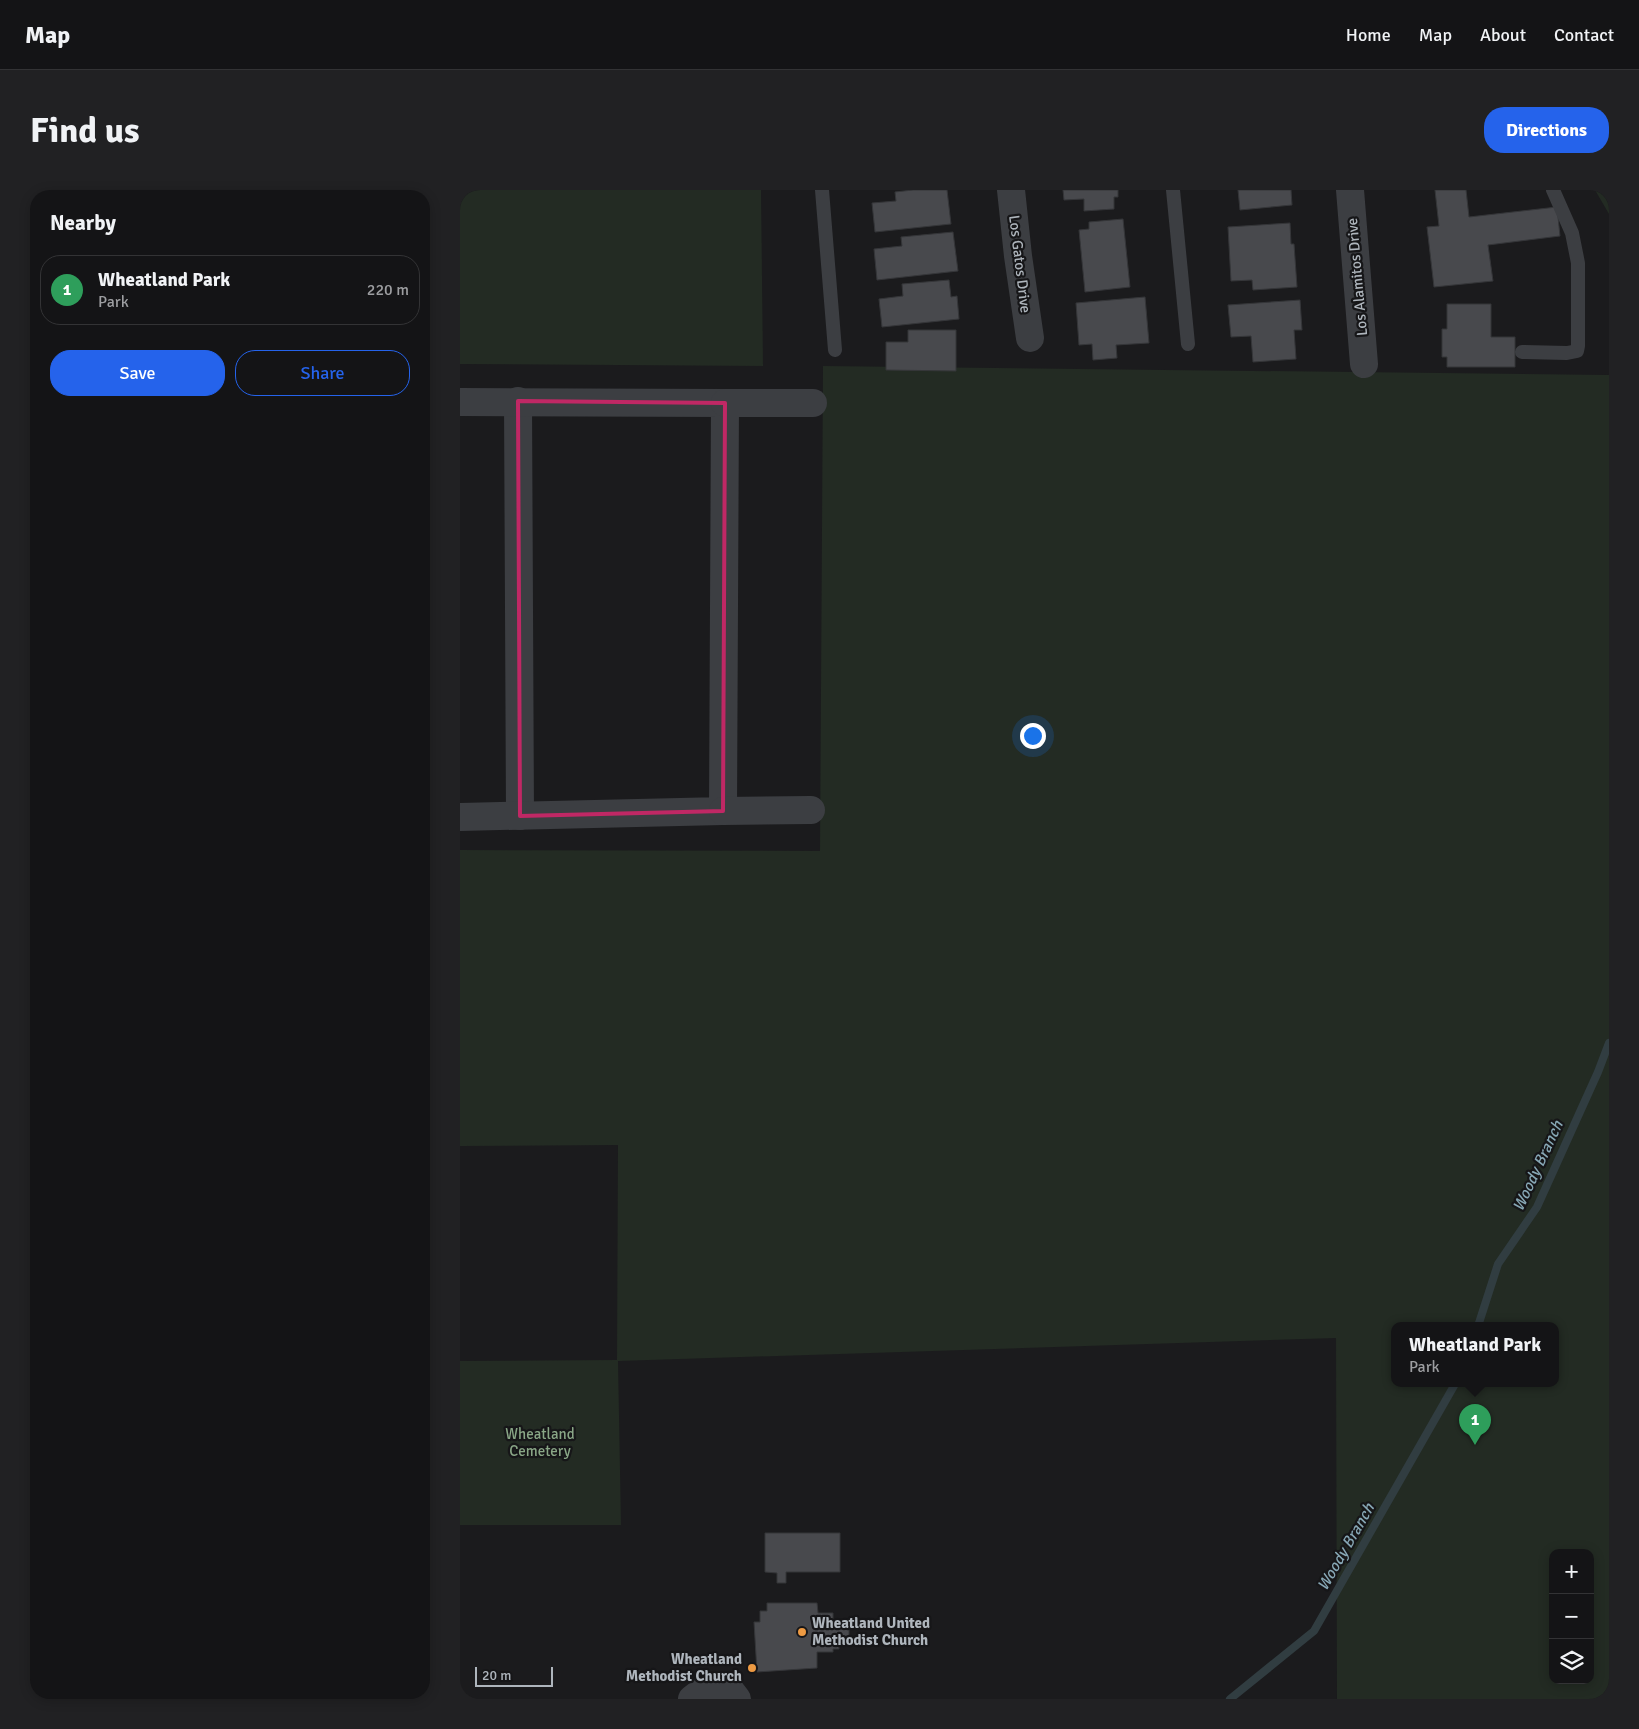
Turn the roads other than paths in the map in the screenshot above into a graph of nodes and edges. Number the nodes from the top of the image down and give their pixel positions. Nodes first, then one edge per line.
1 (822, 190) edge
2 (1011, 190) edge
3 (1173, 190) edge
4 (1350, 190) edge
5 (1553, 190) edge
6 (1030, 338) dead end
7 (1188, 344) dead end
8 (835, 350) dead end
9 (1522, 352) dead end
10 (1364, 364) dead end
11 (518, 401) junction
12 (460, 402) edge
13 (813, 402) dead end
14 (725, 403) junction
15 (811, 810) dead end
16 (723, 811) junction
17 (520, 816) junction
18 (460, 817) edge
19 (692, 1699) edge
20 (737, 1699) edge

1 - 8 lane
2 - 6 street, Los Gatos Drive
3 - 7 lane
4 - 10 street, Los Alamitos Drive
5 - 9 lane
11 - 12 street
11 - 14 street
11 - 17 street
13 - 14 street
14 - 16 street
15 - 16 street
16 - 17 street
17 - 18 street
19 - 20 street

